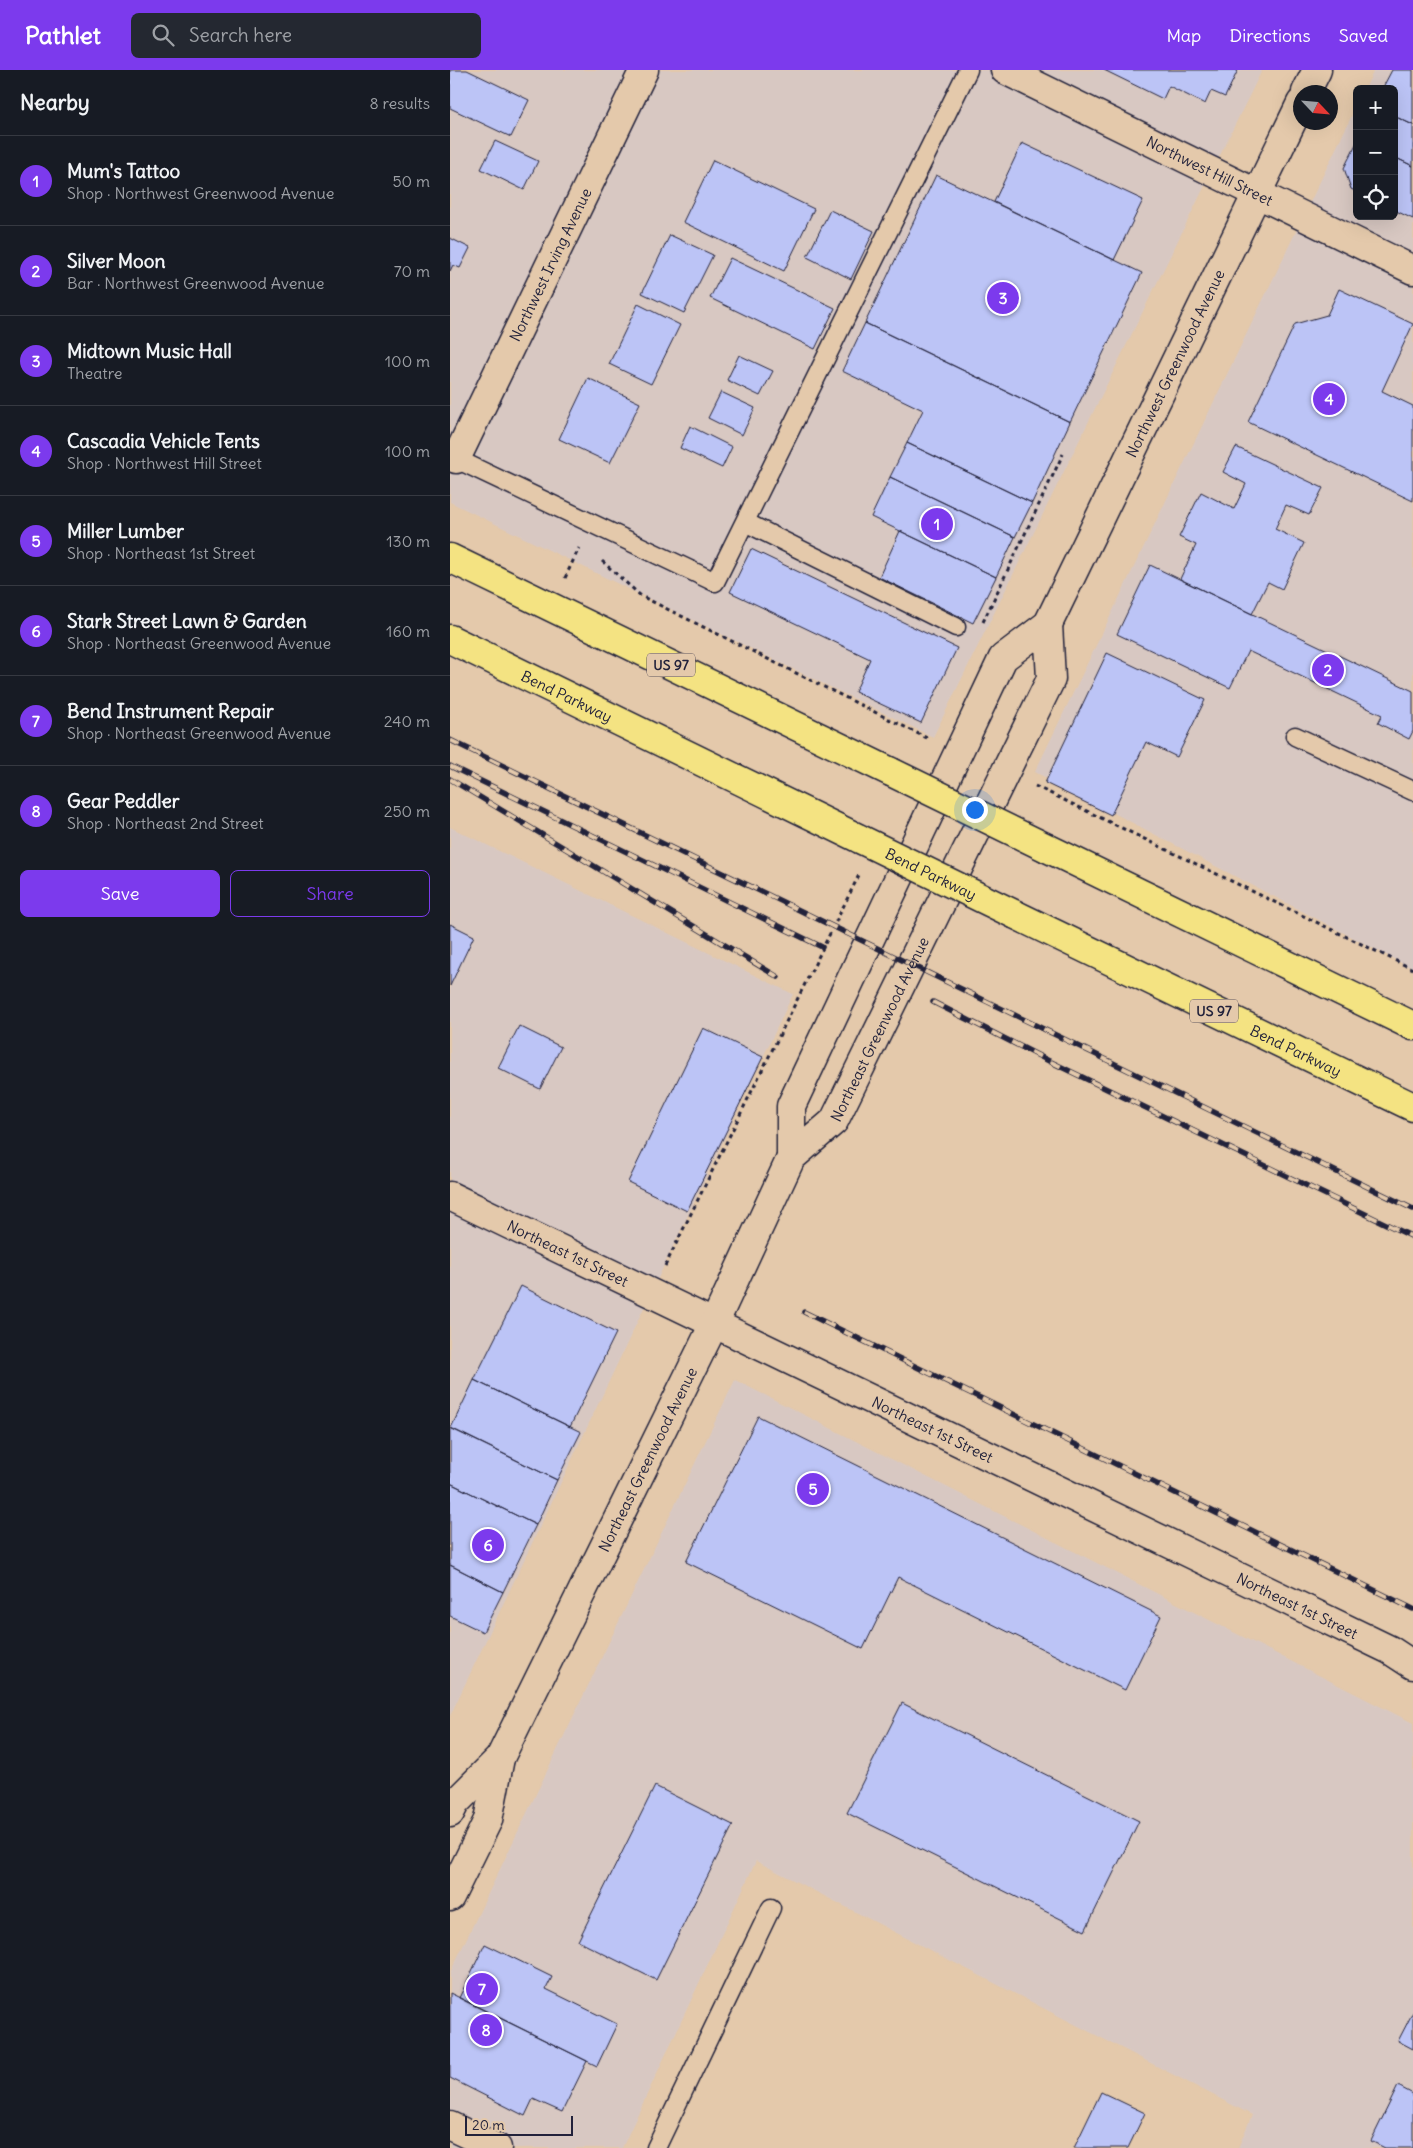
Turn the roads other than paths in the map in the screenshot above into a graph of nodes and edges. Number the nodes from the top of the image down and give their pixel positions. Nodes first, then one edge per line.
1 (644, 70) edge
2 (968, 70) edge
3 (1005, 70) edge
4 (1317, 70) edge
5 (1310, 85) edge
6 (1293, 118) edge
7 (1257, 194) junction
8 (1413, 270) edge
9 (453, 457) edge
10 (745, 522) junction
11 (450, 558) edge
12 (1048, 624) junction
13 (956, 627) dead end
14 (450, 639) edge
15 (1295, 736) dead end
16 (1413, 791) edge
17 (891, 894) joint
18 (936, 914) joint
19 (1413, 1026) edge
20 (1413, 1107) edge
21 (791, 1158) junction
22 (450, 1196) edge
23 (714, 1324) junction
24 (1413, 1665) edge
25 (500, 1758) junction
26 (450, 1813) edge
27 (450, 1897) edge
28 (771, 1908) dead end
29 (450, 2126) edge
30 (496, 2148) edge
31 (656, 2148) edge

1 - 9 main road, Northwest Irving Avenue
2 - 10 lane
3 - 7 main road, Northwest Hill Street
4 - 5 main road
6 - 7 main road, Northwest Greenwood Avenue
7 - 8 main road, Northwest Hill Street
7 - 12 main road, Northwest Greenwood Avenue
9 - 10 lane
10 - 13 lane
11 - 19 highway, US 97, bridge
12 - 17 main road, Northwest Greenwood Avenue
12 - 18 main road, Northwest Greenwood Avenue
14 - 20 highway, Bend Parkway / US 97, bridge
15 - 16 lane
17 - 21 main road, Northeast Greenwood Avenue
18 - 21 main road, Northeast Greenwood Avenue
21 - 23 main road, Northeast Greenwood Avenue
22 - 23 main road, Northeast 1st Street
23 - 24 main road, Northeast 1st Street
23 - 25 main road, Northeast Greenwood Avenue
25 - 26 main road, Northeast Greenwood Avenue
25 - 27 main road, Northeast Greenwood Avenue
28 - 31 lane
29 - 30 main road

